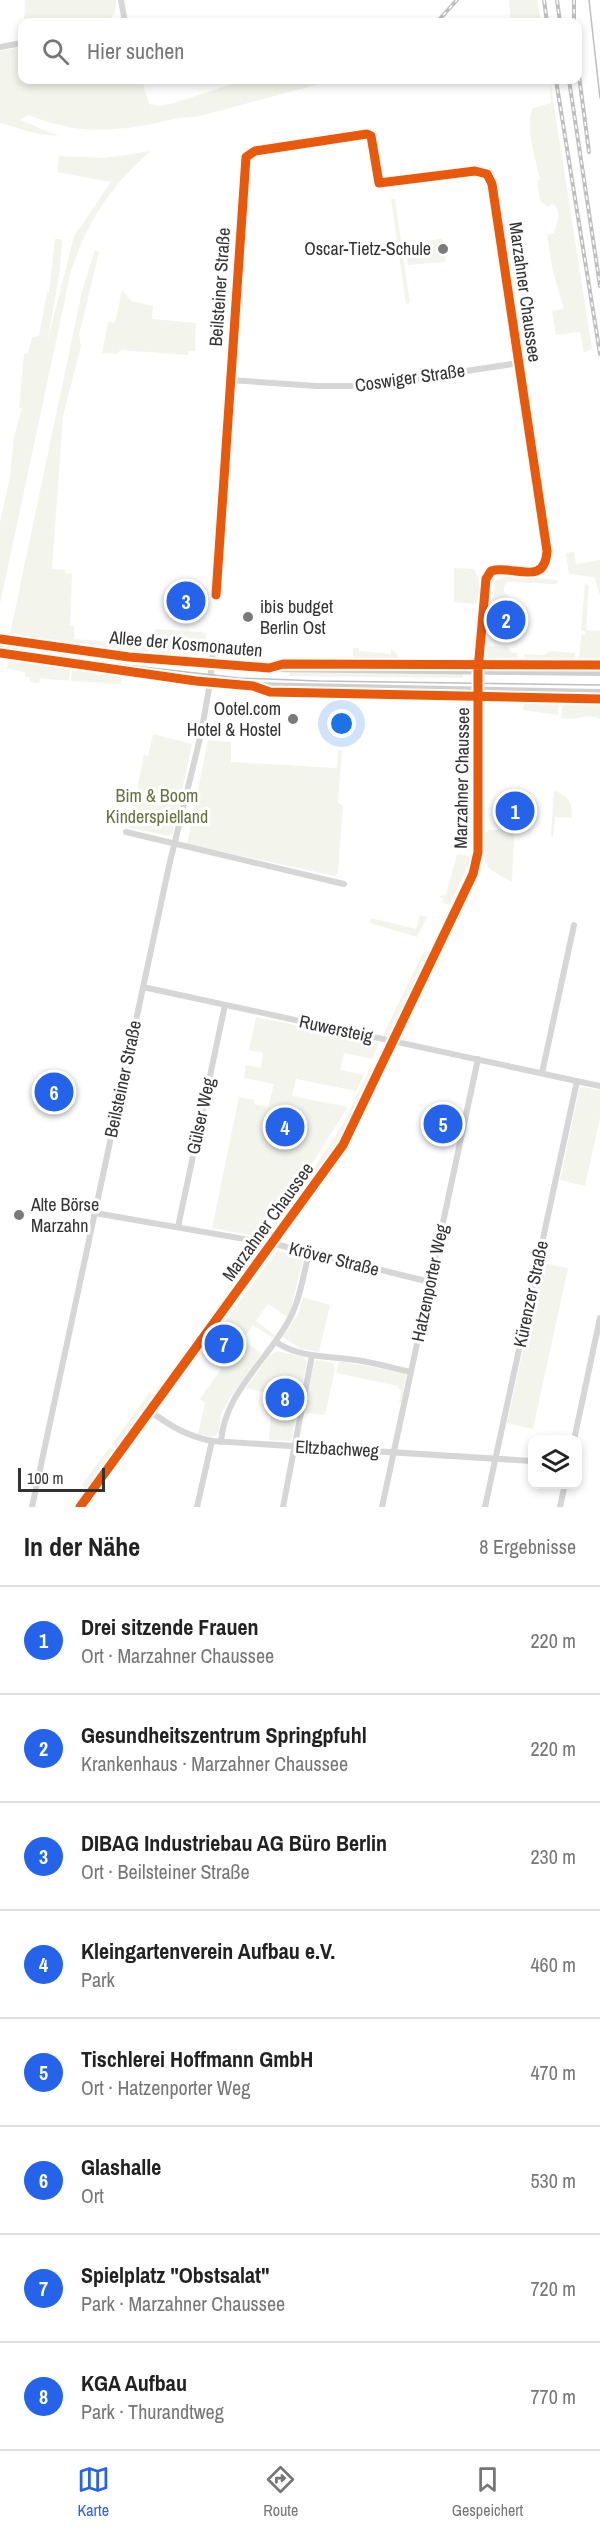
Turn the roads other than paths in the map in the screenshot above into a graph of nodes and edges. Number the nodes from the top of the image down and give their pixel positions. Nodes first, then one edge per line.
1 (121, 0) edge
2 (124, 18) edge
3 (18, 45) edge
4 (0, 47) edge
5 (379, 183) joint
6 (519, 363) junction
7 (230, 380) junction
8 (216, 595) dead end
9 (0, 639) edge
10 (213, 651) dead end
11 (5, 653) edge
12 (212, 663) junction
13 (478, 670) junction
14 (600, 672) edge
15 (210, 683) junction
16 (479, 690) junction
17 (600, 693) edge
18 (126, 832) dead end
19 (175, 845) junction
20 (344, 884) dead end
21 (574, 925) dead end
22 (143, 987) junction
23 (225, 1005) junction
24 (394, 1041) junction
25 (478, 1059) junction
26 (542, 1073) junction
27 (577, 1081) junction
28 (600, 1086) edge
29 (95, 1212) junction
30 (178, 1227) junction
31 (273, 1244) junction
32 (309, 1253) junction
33 (430, 1282) junction
34 (600, 1318) edge
35 (276, 1342) junction
36 (312, 1355) junction
37 (411, 1372) junction
38 (150, 1411) junction
39 (575, 1435) edge
40 (212, 1441) junction
41 (222, 1442) junction
42 (294, 1446) junction
43 (393, 1452) junction
44 (495, 1458) junction
45 (528, 1461) edge
46 (564, 1489) edge
47 (32, 1507) edge
48 (80, 1507) edge
49 (197, 1507) edge
50 (283, 1507) edge
51 (382, 1507) edge
52 (485, 1507) edge
53 (560, 1507) edge

1 - 2 street
3 - 4 street
5 - 6 street, Marzahner Chaussee
5 - 7 street, Beilsteiner Straße
6 - 7 street, Coswiger Straße
6 - 13 street, Marzahner Chaussee
7 - 8 street, Beilsteiner Straße
9 - 12 main road, Allee der Kosmonauten
10 - 12 street, Beilsteiner Straße
11 - 15 main road, Allee der Kosmonauten
12 - 13 main road, Allee der Kosmonauten
12 - 15 street, Beilsteiner Straße
13 - 14 main road, Allee der Kosmonauten
13 - 16 street, Marzahner Chaussee
15 - 16 main road, Allee der Kosmonauten
15 - 19 street, Beilsteiner Straße
16 - 17 main road, Allee der Kosmonauten
16 - 24 street, Marzahner Chaussee
18 - 19 street
19 - 20 street
19 - 22 street, Beilsteiner Straße
21 - 26 street
22 - 23 street, Ruwersteig
22 - 29 street, Beilsteiner Straße
23 - 24 street, Ruwersteig
23 - 30 street, Gülser Weg
24 - 25 street, Ruwersteig
24 - 31 street, Marzahner Chaussee
25 - 26 street, Ruwersteig
25 - 33 street, Hatzenporter Weg
26 - 27 street, Ruwersteig
27 - 28 street, Ruwersteig
27 - 44 street, Kürenzer Straße
29 - 30 street, Kröver Straße
29 - 47 street, Beilsteiner Straße
30 - 31 street, Kröver Straße
31 - 32 street, Kröver Straße
31 - 38 street, Marzahner Chaussee
32 - 33 street, Kröver Straße
32 - 35 street
33 - 37 street, Hatzenporter Weg
34 - 39 street
35 - 36 street
35 - 41 street
36 - 37 street
36 - 42 street
37 - 43 street, Hatzenporter Weg
38 - 40 street, Eltzbachweg
38 - 48 street, Marzahner Chaussee
40 - 41 street, Eltzbachweg
40 - 49 street
41 - 42 street, Eltzbachweg
42 - 43 street, Eltzbachweg
42 - 50 street
43 - 44 street, Eltzbachweg
43 - 51 street, Hatzenporter Weg
44 - 45 street, Eltzbachweg
44 - 52 street, Kürenzer Straße
46 - 53 street

